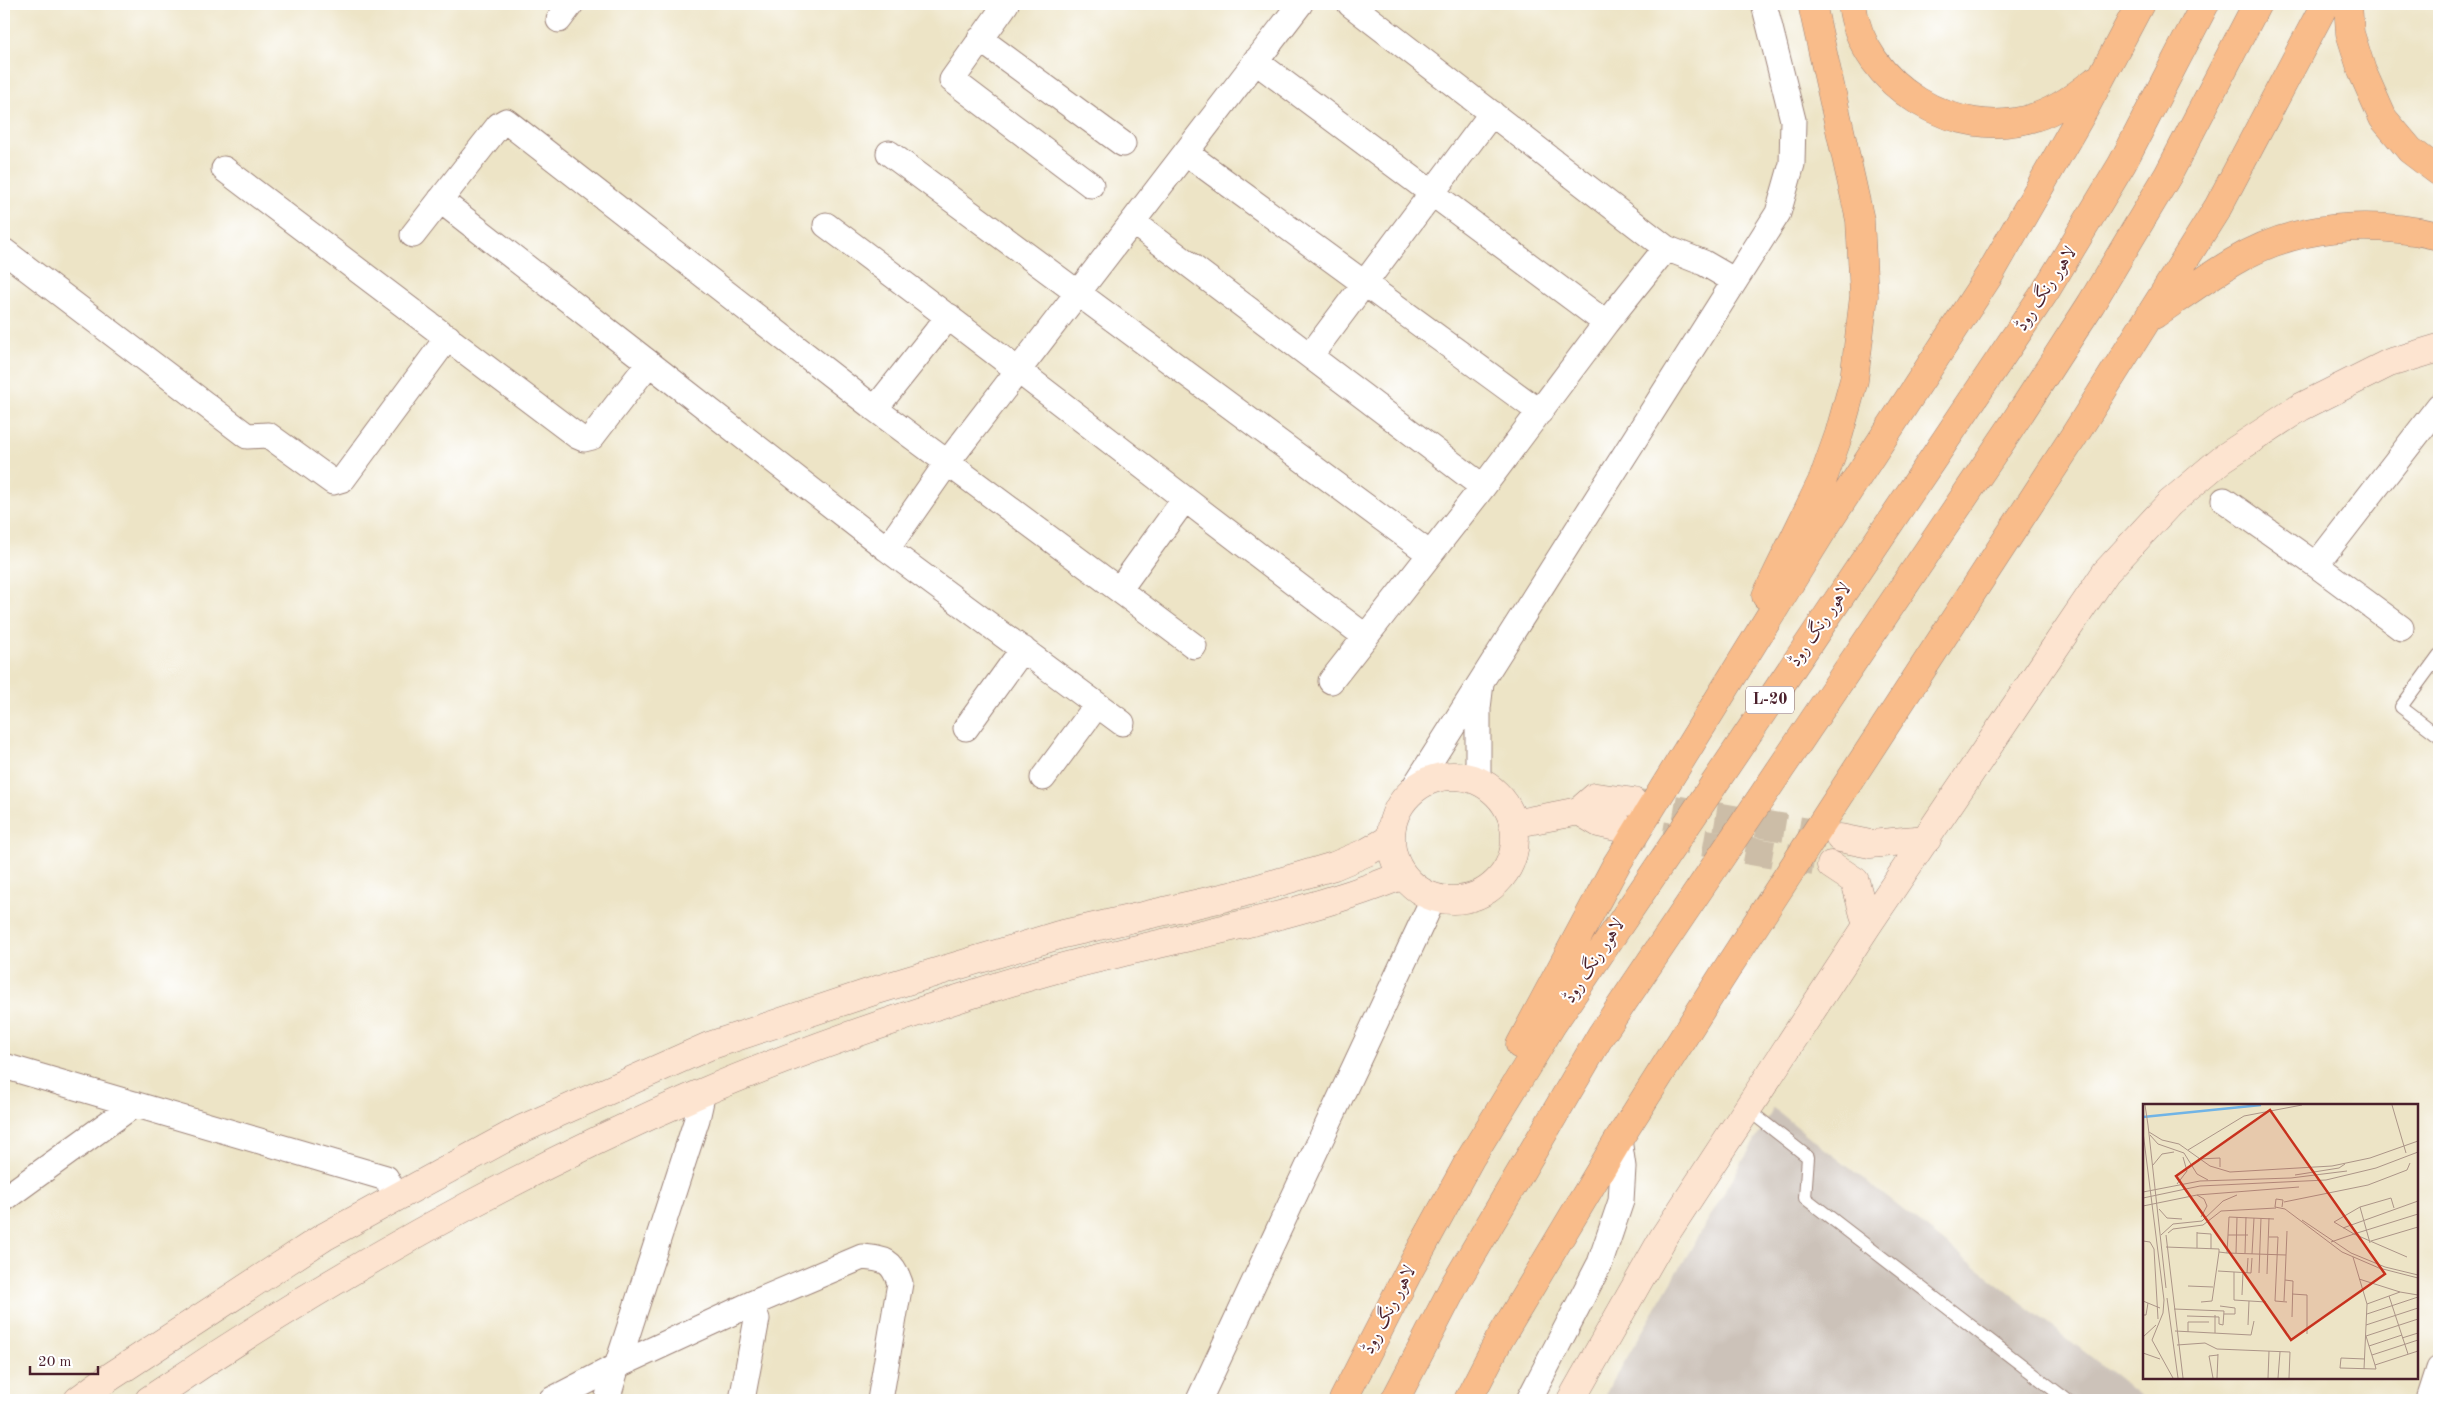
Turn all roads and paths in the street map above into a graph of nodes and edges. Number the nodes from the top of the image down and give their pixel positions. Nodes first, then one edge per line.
1 (1006, 4) edge
2 (1300, 4) edge
3 (1350, 4) edge
4 (1764, 4) edge
5 (1812, 4) edge
6 (1852, 4) edge
7 (2140, 4) edge
8 (2205, 4) edge
9 (2257, 4) edge
10 (2325, 4) edge
11 (2348, 4) edge
12 (980, 39) junction
13 (1255, 62) junction
14 (2105, 73) junction
15 (1492, 113) junction
16 (1123, 144) dead end
17 (889, 153) dead end
18 (1186, 153) junction
19 (224, 168) dead end
20 (2439, 172) edge
21 (1091, 185) dead end
22 (1432, 193) junction
23 (440, 200) junction
24 (1133, 222) junction
25 (826, 225) dead end
26 (413, 235) dead end
27 (2439, 236) edge
28 (1666, 248) junction
29 (4, 251) edge
30 (1735, 281) junction
31 (1363, 284) junction
32 (1077, 292) junction
33 (949, 316) junction
34 (2147, 320) junction
35 (1606, 323) junction
36 (448, 337) junction
37 (2439, 348) edge
38 (1310, 356) junction
39 (649, 363) junction
40 (1020, 369) junction
41 (2439, 406) edge
42 (875, 409) junction
43 (1540, 412) junction
44 (947, 463) junction
45 (1483, 487) junction
46 (1184, 500) junction
47 (2224, 500) dead end
48 (887, 549) junction
49 (1430, 554) junction
50 (2316, 565) junction
51 (1119, 590) junction
52 (2401, 628) dead end
53 (1366, 637) junction
54 (1194, 646) dead end
55 (1023, 650) junction
56 (2439, 655) edge
57 (1482, 678) junction
58 (1332, 682) dead end
59 (1097, 705) junction
60 (1710, 716) junction
61 (1122, 723) dead end
62 (966, 728) dead end
63 (2439, 736) edge
64 (1043, 778) dead end
65 (1478, 781) junction
66 (1411, 792) junction
67 (1633, 802) tunnel mouth
68 (1579, 810) junction
69 (1513, 824) junction
70 (1621, 828) tunnel mouth
71 (1391, 838) junction
72 (1840, 838) tunnel mouth
73 (1927, 838) junction
74 (1870, 844) junction
75 (1831, 865) tunnel mouth
76 (1403, 874) junction
77 (1855, 881) junction
78 (1434, 897) junction
79 (1866, 926) junction
80 (4, 1066) edge
81 (703, 1092) junction
82 (135, 1104) junction
83 (1747, 1109) junction
84 (1619, 1139) junction
85 (1470, 1159) junction
86 (397, 1196) junction
87 (4, 1200) edge
88 (257, 1281) junction
89 (751, 1304) junction
90 (279, 1315) junction
91 (617, 1366) junction
92 (2439, 1369) edge
93 (78, 1400) edge
94 (149, 1400) edge
95 (551, 1400) edge
96 (607, 1400) edge
97 (742, 1400) edge
98 (880, 1400) edge
99 (1200, 1400) edge
100 (1343, 1400) edge
101 (1395, 1400) edge
102 (1468, 1400) edge
103 (1529, 1400) edge
104 (1571, 1400) edge
105 (2067, 1400) edge
106 (2429, 1400) edge

1 - 12 street
2 - 13 street
3 - 15 street
4 - 30 street
5 - 60 highway
6 - 14 highway
7 - 14 highway
8 - 85 highway, لاہور رنگ روڈ / L-20
9 - 101 highway, L-20
10 - 34 highway
11 - 20 highway
12 - 16 street
12 - 21 street
13 - 18 street
13 - 22 street
14 - 60 highway
15 - 22 street
15 - 28 street
17 - 32 street
18 - 24 street
18 - 31 street
19 - 36 street
22 - 31 street
22 - 35 street
23 - 26 street
23 - 39 street
23 - 42 street
24 - 32 street
24 - 38 street
25 - 33 street
27 - 34 highway
28 - 30 street
28 - 35 street
29 - 36 street
30 - 57 street
31 - 38 street
31 - 43 street
32 - 40 street
32 - 49 street
33 - 40 street
33 - 42 street
34 - 84 highway
35 - 43 street
36 - 39 street
37 - 73 street
38 - 45 street
39 - 48 street
40 - 44 street
40 - 46 street
41 - 50 street
42 - 44 street
43 - 45 street
44 - 48 street
44 - 51 street
45 - 49 street
46 - 51 street
46 - 53 street
47 - 50 street
48 - 55 street
49 - 53 street
50 - 52 street
51 - 54 street
53 - 58 street
55 - 59 street
55 - 62 street
56 - 63 lane
57 - 65 street
57 - 66 street
59 - 61 street
59 - 64 street
60 - 85 highway
65 - 66 street
65 - 69 street
66 - 71 street
67 - 68 street
68 - 69 street
68 - 70 street
69 - 78 street
71 - 76 street
71 - 86 street
72 - 74 street
73 - 74 street
73 - 79 street
74 - 77 street
75 - 77 street
76 - 78 street
76 - 81 street
77 - 79 street
78 - 99 street
79 - 83 street
80 - 82 street
81 - 90 street
81 - 91 street
82 - 86 street
82 - 87 street
83 - 104 street
83 - 105 lane
84 - 102 highway
84 - 103 street
85 - 100 highway, لاہور رنگ روڈ / L-20
86 - 88 street
88 - 90 street
88 - 93 street
89 - 91 street
89 - 97 street
89 - 98 street
90 - 94 street
91 - 95 street
91 - 96 street
92 - 106 street

